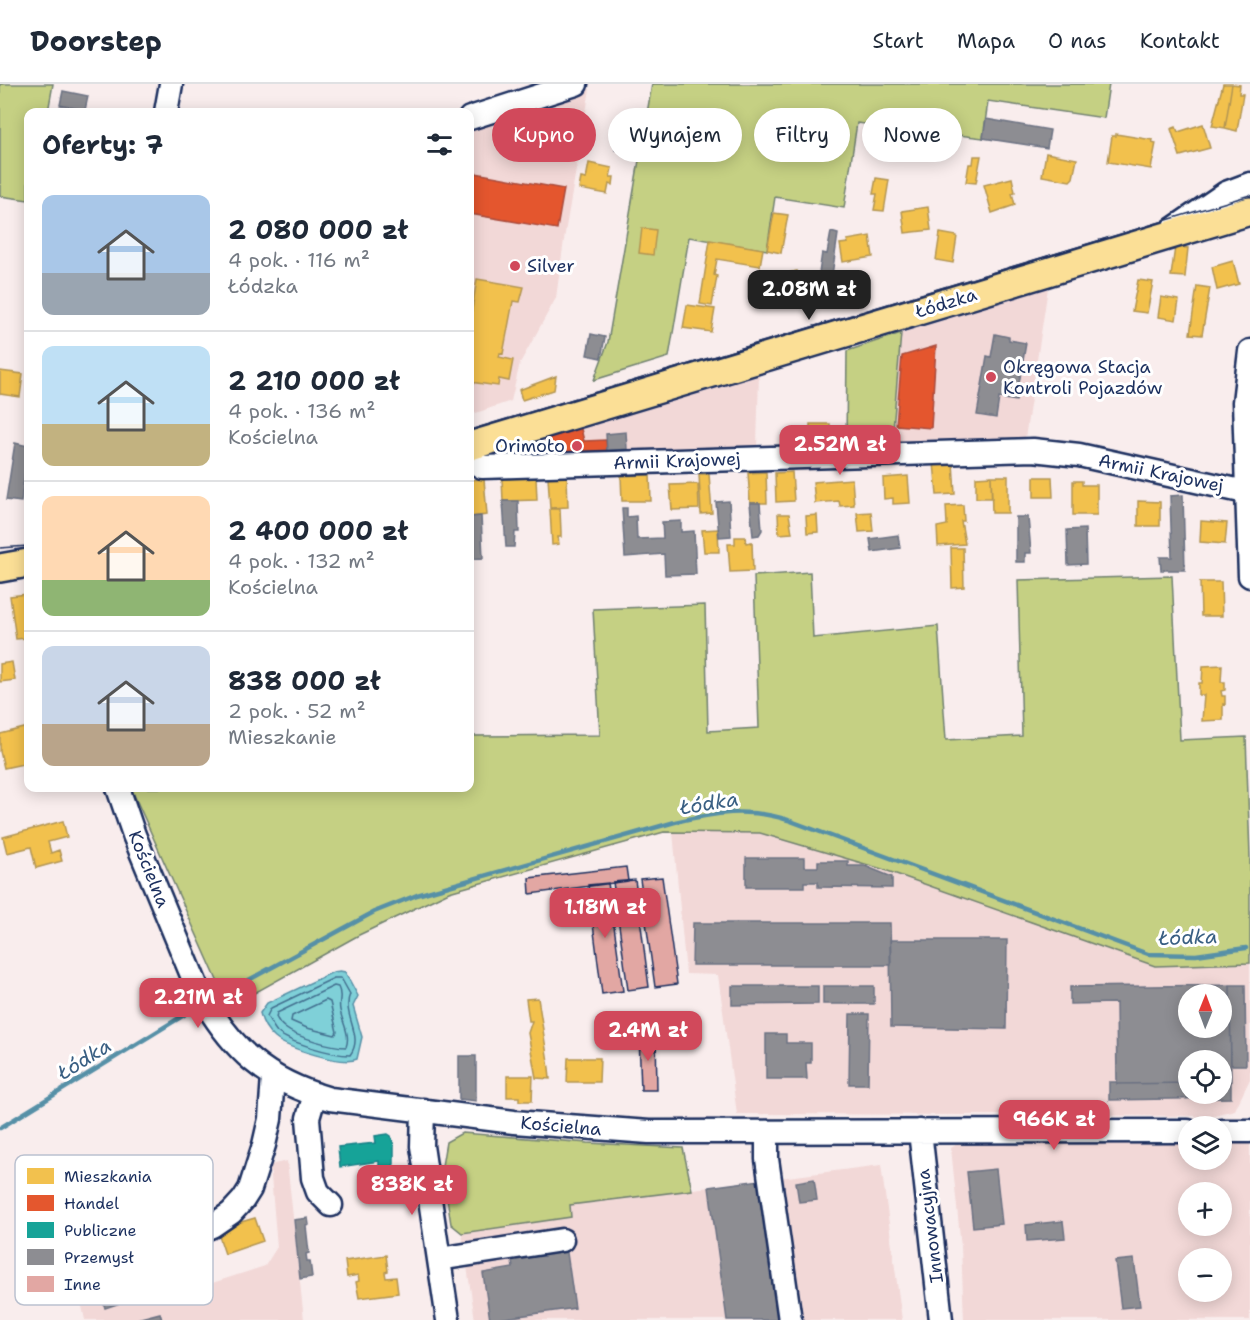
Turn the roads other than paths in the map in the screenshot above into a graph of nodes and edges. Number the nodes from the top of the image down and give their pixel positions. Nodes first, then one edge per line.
1 (171, 84) edge
2 (576, 84) edge
3 (511, 94) edge
4 (167, 108) edge
5 (474, 116) edge
6 (1250, 184) edge
7 (1250, 211) edge
8 (1160, 238) junction
9 (1250, 351) edge
10 (474, 447) edge
11 (474, 457) edge
12 (1248, 493) edge
13 (24, 564) edge
14 (0, 568) edge
15 (1250, 576) edge
16 (119, 792) edge
17 (273, 1076) junction
18 (315, 1094) junction
19 (423, 1110) junction
20 (920, 1131) junction
21 (1178, 1131) edge
22 (1232, 1131) edge
23 (1250, 1131) edge
24 (767, 1132) junction
25 (331, 1204) dead end
26 (213, 1225) edge
27 (562, 1240) dead end
28 (439, 1259) junction
29 (448, 1320) edge
30 (790, 1320) edge
31 (941, 1320) edge

1 - 4 street
2 - 3 street
3 - 5 street
6 - 8 street
7 - 8 main road, Łódzka
8 - 10 main road, Łódzka
9 - 12 street
11 - 12 street, Armii Krajowej
12 - 15 street
13 - 14 main road
16 - 17 street, Kościelna
17 - 18 street, Kościelna
17 - 26 street
18 - 19 street, Kościelna
18 - 25 street
19 - 24 street, Kościelna
19 - 28 street
20 - 21 street, Kościelna
20 - 24 street, Kościelna
20 - 31 street, Innowacyjna
22 - 23 street
24 - 30 street
27 - 28 street
28 - 29 street

